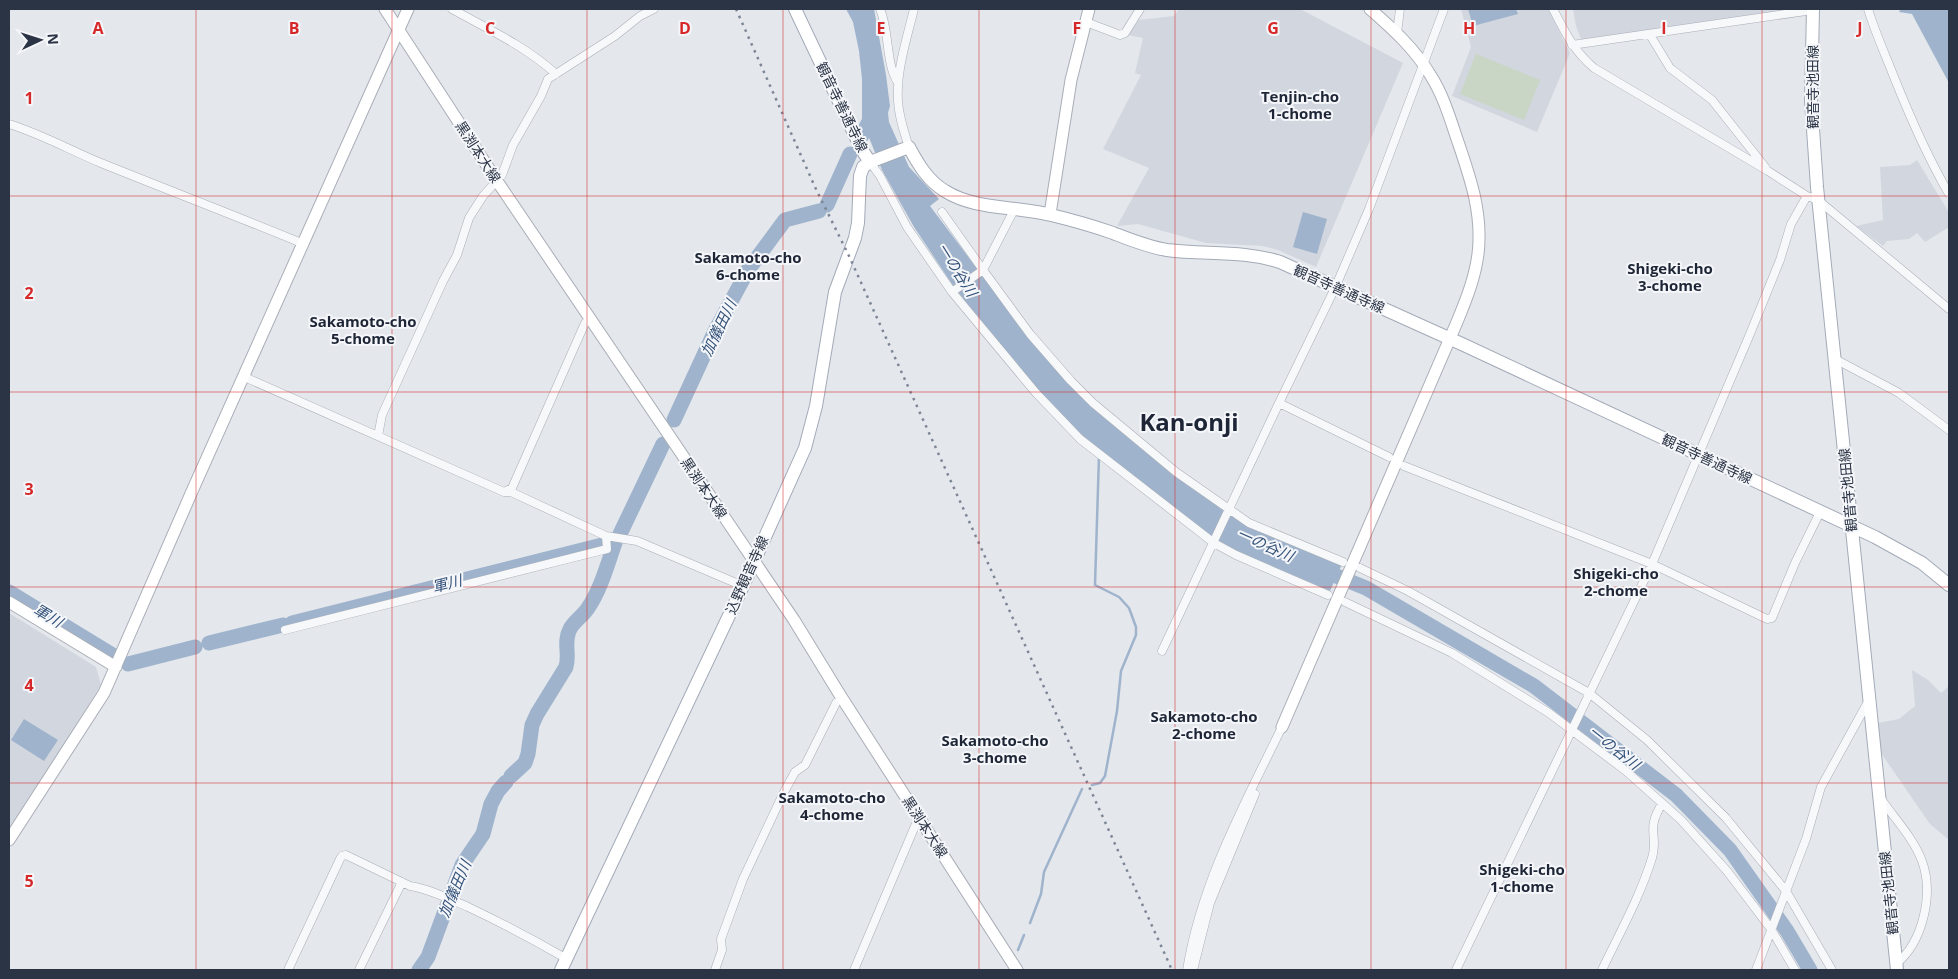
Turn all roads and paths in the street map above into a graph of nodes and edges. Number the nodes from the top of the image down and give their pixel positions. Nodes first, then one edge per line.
1 (385, 9) edge
2 (408, 9) edge
3 (452, 9) edge
4 (654, 9) edge
5 (795, 9) edge
6 (880, 9) edge
7 (914, 9) edge
8 (1089, 9) edge
9 (1140, 9) edge
10 (1370, 9) edge
11 (1400, 9) edge
12 (1444, 9) edge
13 (1553, 9) edge
14 (1813, 9) edge
15 (1868, 9) edge
16 (1086, 22) junction
17 (398, 29) junction
18 (1397, 33) junction
19 (1650, 35) junction
20 (1572, 45) junction
21 (1422, 62) junction
22 (556, 74) junction
23 (898, 83) junction
24 (9, 124) edge
25 (906, 148) junction
26 (873, 160) junction
27 (1768, 171) junction
28 (502, 175) dead end
29 (493, 185) dead end
30 (1949, 194) edge
31 (1813, 198) junction
32 (1015, 208) junction
33 (942, 212) dead end
34 (1050, 214) junction
35 (304, 244) junction
36 (983, 270) junction
37 (1335, 288) junction
38 (952, 292) junction
39 (1949, 309) edge
40 (585, 323) dead end
41 (1450, 338) junction
42 (1835, 359) junction
43 (249, 379) dead end
44 (1279, 403) junction
45 (1949, 430) edge
46 (378, 436) junction
47 (1698, 454) junction
48 (1389, 457) dead end
49 (1404, 466) dead end
50 (504, 492) junction
51 (1229, 509) junction
52 (1820, 512) junction
53 (1851, 525) junction
54 (606, 536) junction
55 (1214, 543) junction
56 (753, 561) junction
57 (1652, 564) junction
58 (1351, 565) junction
59 (1949, 585) edge
60 (743, 586) junction
61 (1337, 598) junction
62 (9, 602) edge
63 (285, 630) dead end
64 (1162, 651) dead end
65 (116, 667) junction
66 (1589, 693) junction
67 (1869, 700) junction
68 (836, 703) dead end
69 (1282, 727) joint
70 (1571, 728) junction
71 (1879, 796) junction
72 (1662, 804) junction
73 (1243, 815) junction
74 (915, 826) dead end
75 (9, 840) edge
76 (402, 882) junction
77 (1786, 891) junction
78 (1771, 929) junction
79 (564, 965) edge
80 (1897, 967) edge
81 (288, 970) edge
82 (359, 970) edge
83 (715, 970) edge
84 (854, 970) edge
85 (1017, 970) edge
86 (1187, 970) edge
87 (1194, 970) edge
88 (1456, 970) edge
89 (1602, 970) edge
90 (1756, 970) edge
91 (1795, 970) edge
92 (1832, 970) edge

1 - 17 street, 黒渕本大線
2 - 17 street
3 - 22 street
4 - 22 street
5 - 26 main road, 観音寺善通寺線
6 - 23 street
7 - 23 street
8 - 16 street
9 - 16 street
10 - 18 street
11 - 18 street
12 - 21 street
13 - 20 street
14 - 19 street
14 - 31 main road, 観音寺池田線
15 - 30 street
16 - 34 street
17 - 35 street
17 - 56 street, 黒渕本大線
18 - 21 street
19 - 20 street
19 - 27 street
20 - 27 street
21 - 37 street
21 - 41 street
22 - 28 street
23 - 25 street
24 - 35 street
25 - 26 main road, 観音寺善通寺線
25 - 32 main road, 観音寺善通寺線
26 - 38 street
26 - 56 main road, 込野観音寺線
27 - 31 street
29 - 46 street
31 - 39 street
31 - 42 main road, 観音寺池田線
31 - 47 street
32 - 34 main road, 観音寺善通寺線
32 - 36 street
33 - 36 street
34 - 37 main road, 観音寺善通寺線
35 - 65 street
36 - 38 street
36 - 51 street
37 - 41 main road, 観音寺善通寺線
37 - 44 street
38 - 55 street
40 - 50 street
41 - 47 main road, 観音寺善通寺線
41 - 58 street
42 - 45 street
42 - 53 main road, 観音寺池田線
43 - 46 street
44 - 48 street
44 - 51 street
46 - 50 street
47 - 52 main road, 観音寺善通寺線
47 - 57 street
49 - 57 street
50 - 54 street
51 - 55 street
51 - 58 street
52 - 53 main road, 観音寺善通寺線
52 - 57 street
53 - 59 main road, 観音寺善通寺線
53 - 67 main road, 観音寺池田線
54 - 60 street
54 - 63 street
55 - 61 street
55 - 64 street
56 - 60 main road, 込野観音寺線
56 - 85 street, 黒渕本大線
57 - 66 street
58 - 61 street
58 - 66 street
60 - 79 main road, 込野観音寺線
61 - 69 street
61 - 70 street
62 - 65 street
65 - 75 street
66 - 70 street
66 - 77 street
67 - 71 main road, 観音寺池田線
67 - 77 street
68 - 83 street
69 - 73 street
70 - 72 street
70 - 88 street
71 - 80 main road, 観音寺池田線
71 - 80 street
72 - 78 street
72 - 89 street
73 - 86 street
73 - 87 street
74 - 84 street
76 - 79 street
76 - 81 street
76 - 82 street
77 - 78 street
77 - 92 street
78 - 90 street
78 - 91 street

